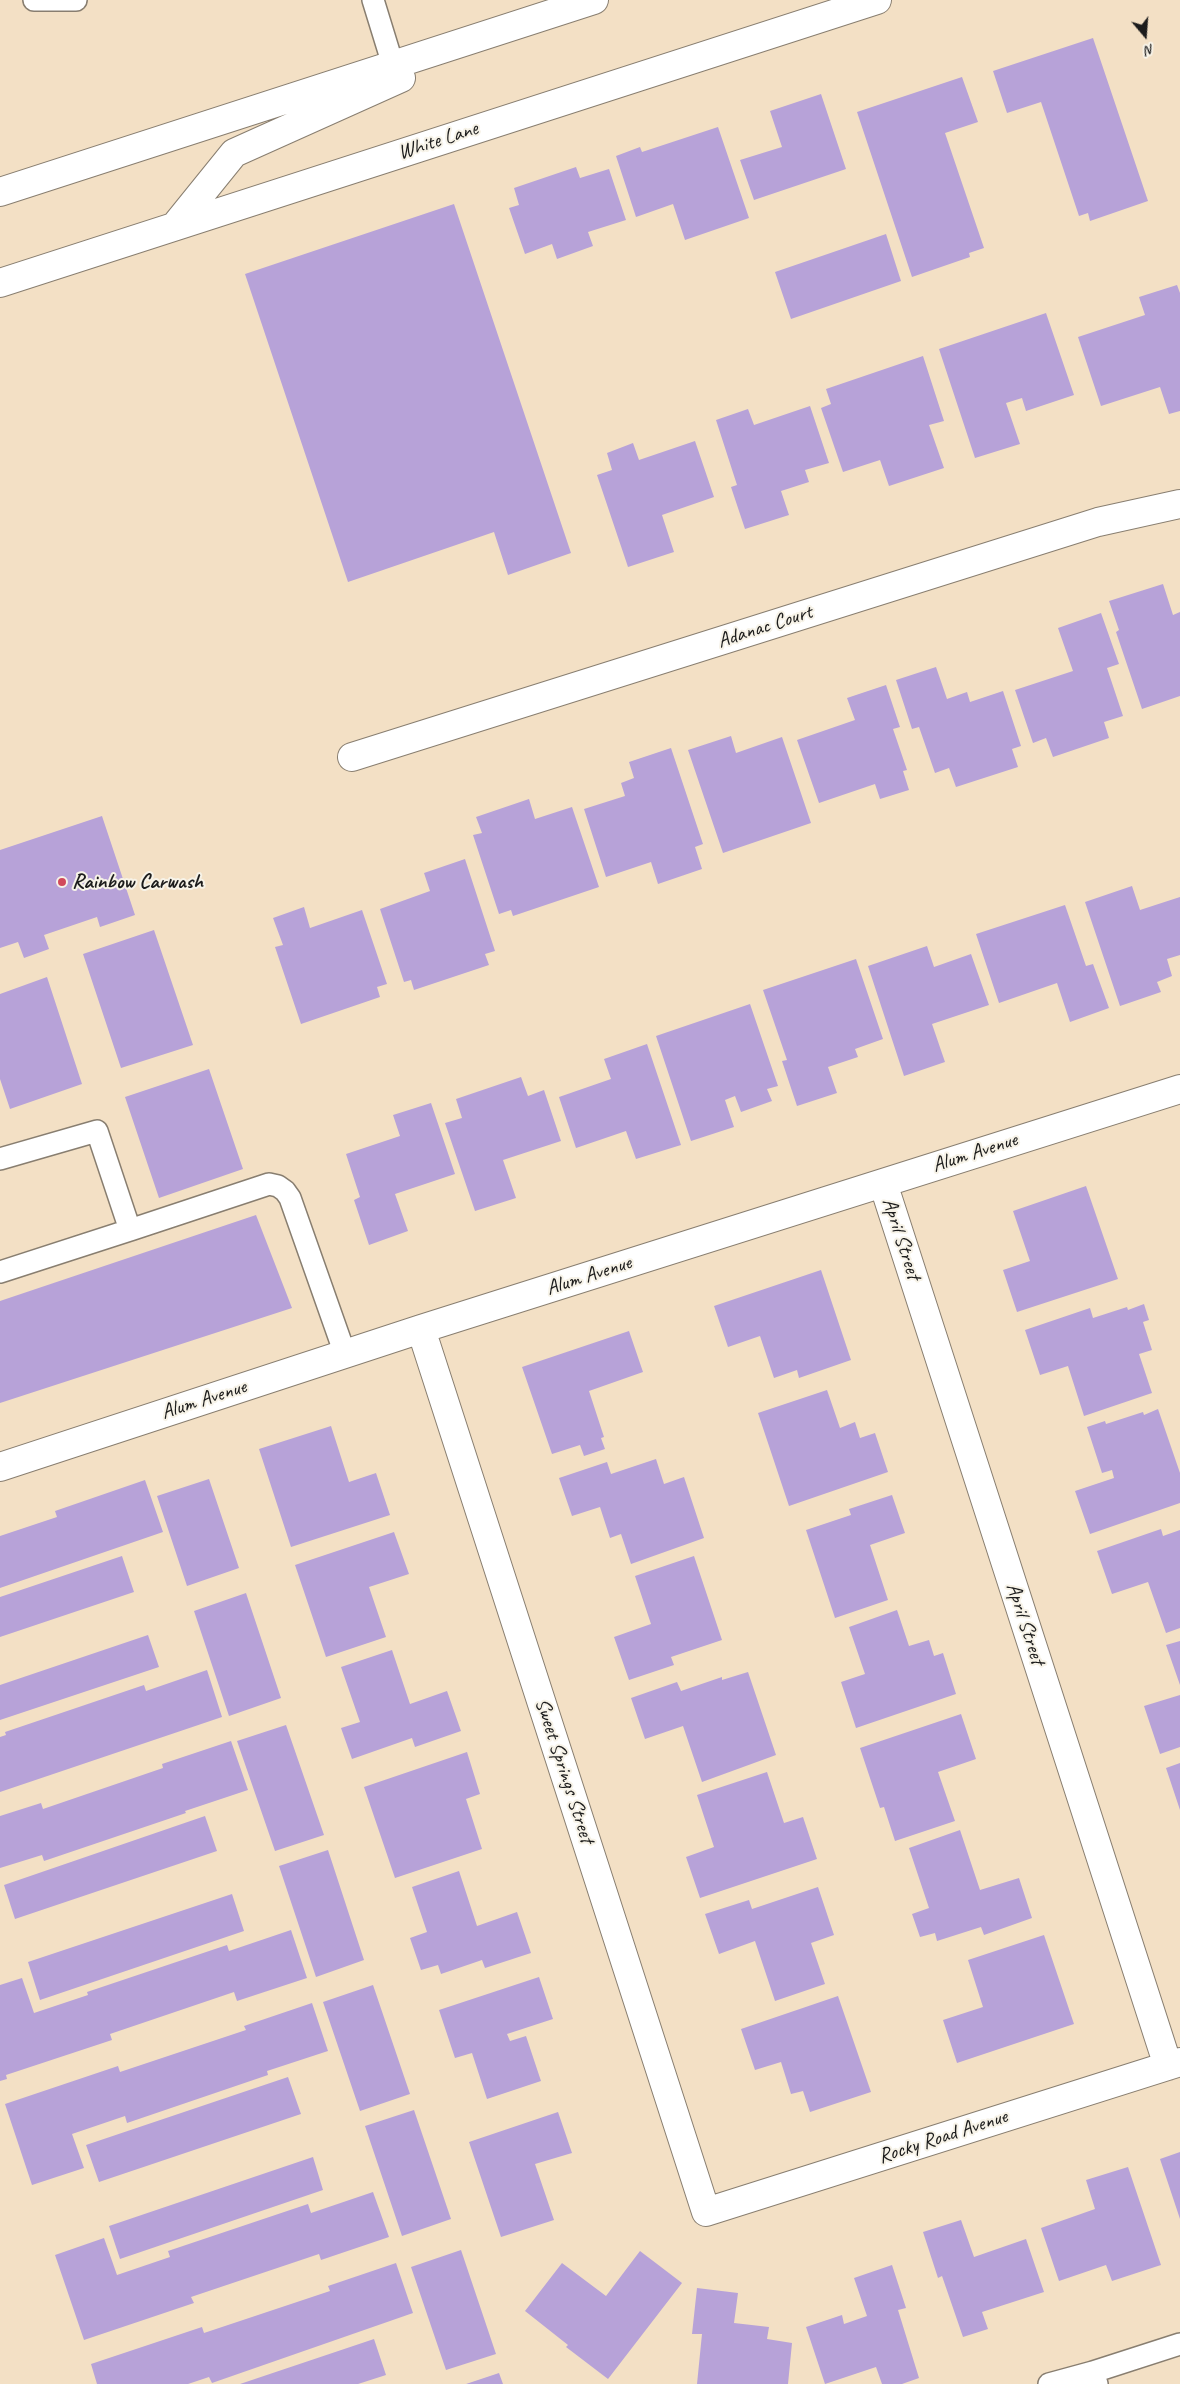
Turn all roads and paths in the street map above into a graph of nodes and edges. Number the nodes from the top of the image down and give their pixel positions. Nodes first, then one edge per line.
1 (34, 0) edge
2 (76, 0) edge
3 (373, 0) edge
4 (594, 0) edge
5 (877, 0) edge
6 (523, 23) junction
7 (393, 65) junction
8 (0, 192) edge
9 (175, 226) junction
10 (0, 283) edge
11 (1180, 504) edge
12 (352, 757) dead end
13 (1180, 1089) edge
14 (0, 1159) edge
15 (883, 1183) junction
16 (130, 1230) junction
17 (0, 1272) edge
18 (421, 1329) junction
19 (344, 1354) junction
20 (0, 1467) edge
21 (1174, 2064) edge
22 (706, 2212) joint
23 (1180, 2344) edge
24 (1095, 2378) edge
25 (1049, 2384) edge

1 - 2 lane
3 - 7 lane
4 - 6 street
5 - 9 street, White Lane
6 - 7 street
6 - 9 street
7 - 8 street
9 - 10 street, White Lane
11 - 12 street, Adanac Court
13 - 15 street, Alum Avenue
14 - 16 lane
15 - 18 street, Alum Avenue
15 - 21 street, April Street
16 - 17 lane
16 - 19 lane
18 - 19 street, Alum Avenue
18 - 22 street, Sweet Springs Street
19 - 20 street, Alum Avenue
21 - 22 street, Rocky Road Avenue
23 - 24 lane
24 - 25 lane

